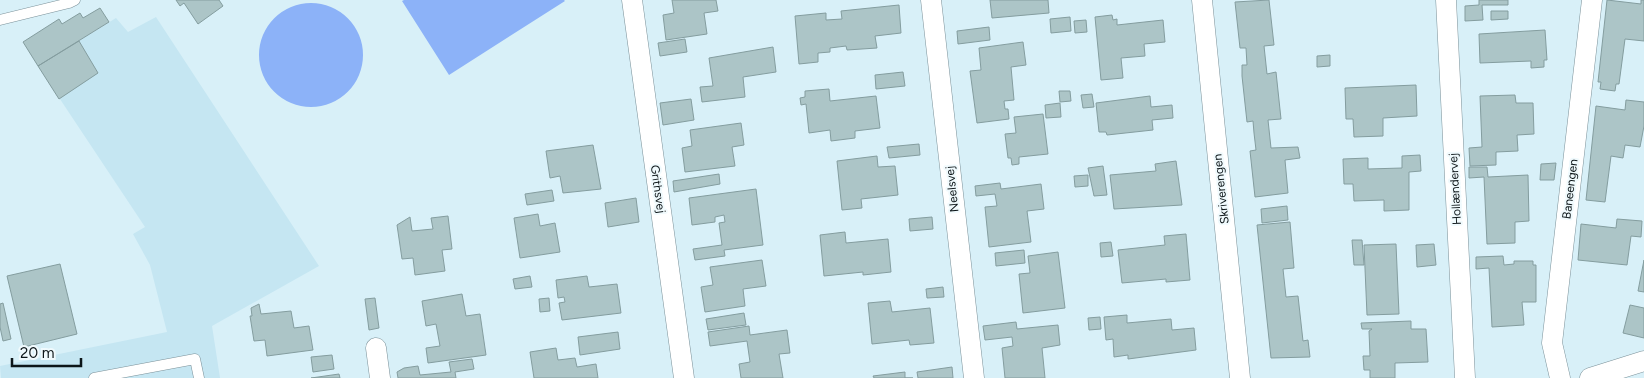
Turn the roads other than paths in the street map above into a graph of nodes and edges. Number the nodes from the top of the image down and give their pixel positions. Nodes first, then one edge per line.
1 (75, 0) edge
2 (632, 0) edge
3 (931, 0) edge
4 (1202, 0) edge
5 (1446, 0) edge
6 (1592, 0) edge
7 (0, 20) edge
8 (376, 348) dead end
9 (1644, 361) edge
10 (94, 378) edge
11 (199, 378) edge
12 (380, 378) edge
13 (684, 378) edge
14 (974, 378) edge
15 (1240, 378) edge
16 (1465, 378) edge
17 (1560, 378) edge
18 (1590, 378) edge

1 - 7 lane
2 - 13 street, Grithsvej
3 - 14 street, Neelsvej
4 - 15 street, Skriverengen
5 - 16 street, Hollændervej
6 - 17 street, Baneengen
8 - 12 street
9 - 18 street
10 - 11 lane

